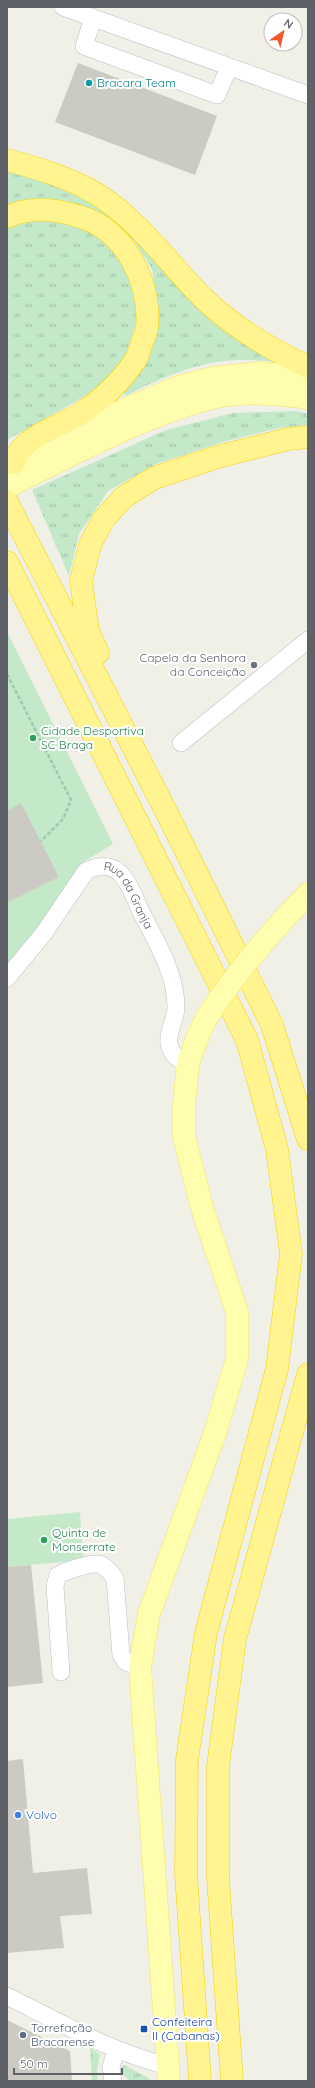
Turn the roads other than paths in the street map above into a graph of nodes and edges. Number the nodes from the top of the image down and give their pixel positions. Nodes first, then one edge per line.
1 (63, 7) edge
2 (93, 18) junction
3 (229, 67) junction
4 (308, 96) edge
5 (7, 160) edge
6 (7, 217) edge
7 (308, 367) edge
8 (308, 377) edge
9 (308, 398) edge
10 (308, 437) edge
11 (11, 465) edge
12 (7, 487) edge
13 (7, 502) edge
14 (7, 562) edge
15 (308, 640) edge
16 (181, 743) dead end
17 (170, 819) junction
18 (308, 894) edge
19 (7, 978) edge
20 (188, 1063) junction
21 (308, 1139) edge
22 (308, 1374) edge
23 (140, 1667) junction
24 (61, 1672) dead end
25 (7, 1996) edge
26 (116, 2050) junction
27 (168, 2074) edge
28 (113, 2081) edge
29 (200, 2081) edge
30 (232, 2081) edge

1 - 2 street
2 - 3 street
2 - 3 street
3 - 4 street
5 - 7 highway
6 - 11 highway
8 - 11 main road
9 - 12 main road
10 - 17 highway
13 - 17 highway
14 - 29 highway
15 - 16 street
17 - 21 highway
18 - 20 main road, bridge
19 - 20 street, Rua da Granja
20 - 23 main road
22 - 30 highway
23 - 24 street
23 - 27 main road
25 - 26 street
26 - 27 street
26 - 28 street

